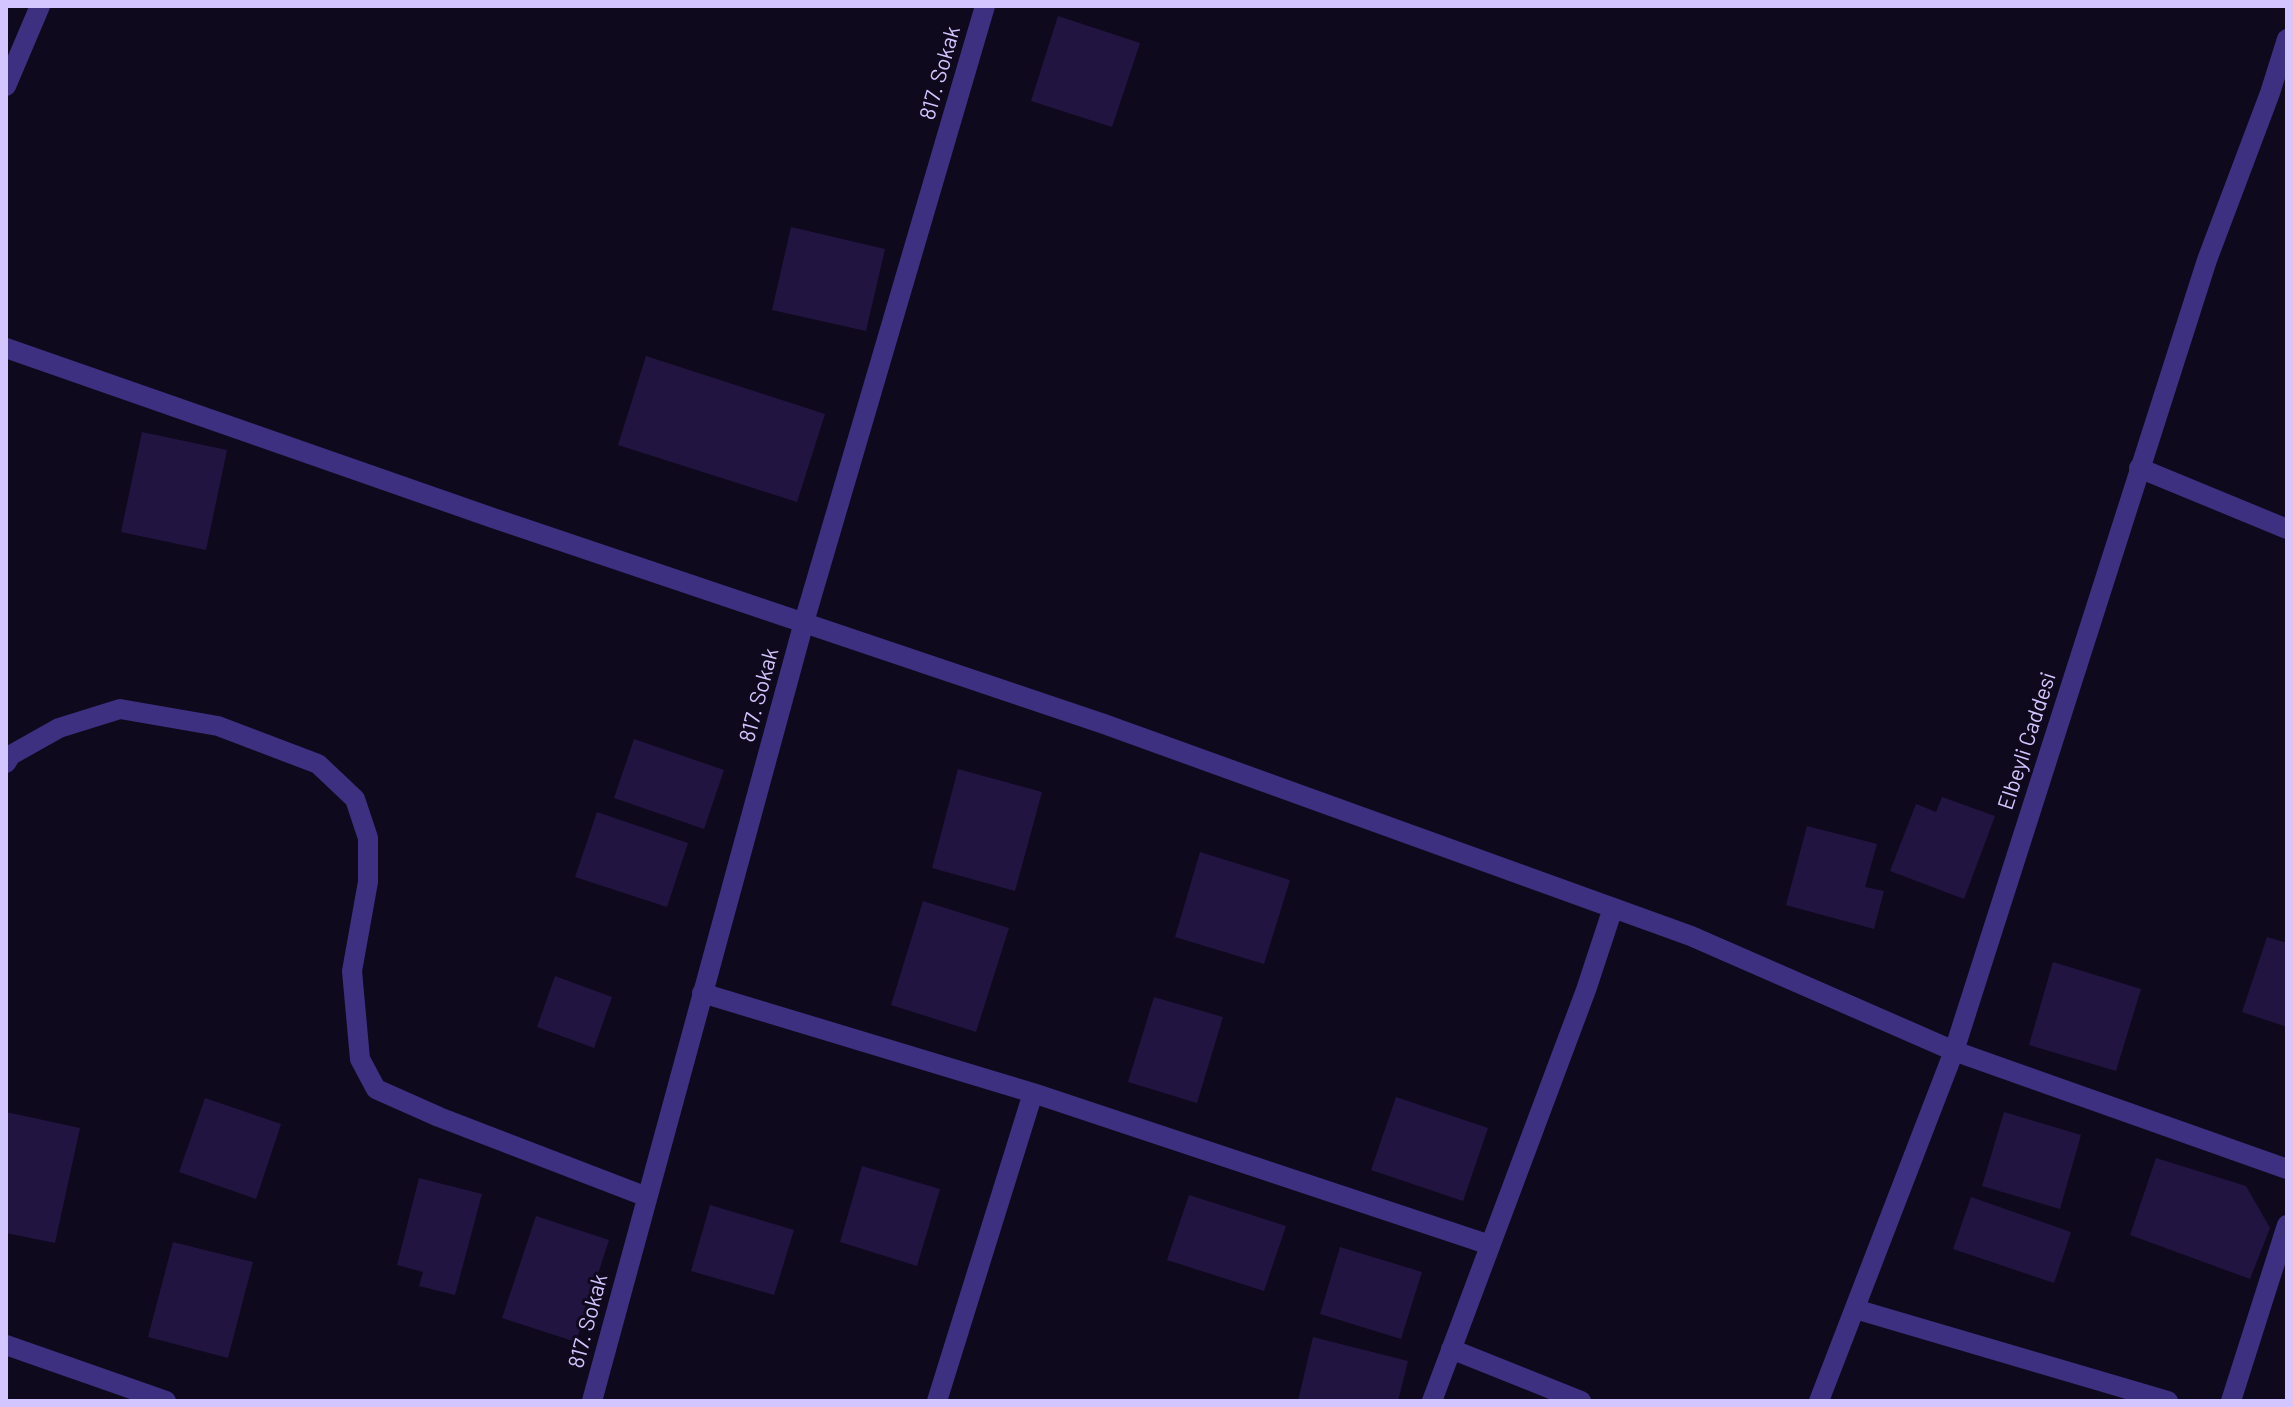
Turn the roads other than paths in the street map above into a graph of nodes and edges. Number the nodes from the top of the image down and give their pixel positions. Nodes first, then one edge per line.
1 (40, 6) edge
2 (985, 6) edge
3 (2287, 39) edge
4 (6, 86) edge
5 (6, 348) edge
6 (2139, 468) junction
7 (2287, 529) edge
8 (804, 622) junction
9 (6, 763) edge
10 (1613, 908) junction
11 (702, 993) junction
12 (1954, 1051) junction
13 (1033, 1093) junction
14 (2287, 1169) edge
15 (647, 1197) junction
16 (2287, 1225) edge
17 (1490, 1245) junction
18 (1855, 1309) junction
19 (6, 1345) edge
20 (1451, 1349) junction
21 (166, 1401) edge
22 (592, 1401) edge
23 (937, 1401) edge
24 (1432, 1401) edge
25 (1581, 1401) edge
26 (1819, 1401) edge
27 (2168, 1401) edge
28 (2231, 1401) edge

1 - 4 street
2 - 8 street, 817. Sokak
3 - 6 street, Elbeyli Caddesi
5 - 8 street
6 - 7 street
6 - 12 street, Elbeyli Caddesi
8 - 10 street
8 - 11 street, 817. Sokak
9 - 15 street
10 - 12 street
10 - 17 street
11 - 13 street
11 - 15 street, 817. Sokak
12 - 14 street
12 - 18 street, Elbeyli Caddesi
13 - 17 street
13 - 23 street
15 - 22 street, 817. Sokak
16 - 28 street
17 - 20 street
18 - 26 street, Elbeyli Caddesi
18 - 27 street
19 - 21 street
20 - 24 street
20 - 25 street

